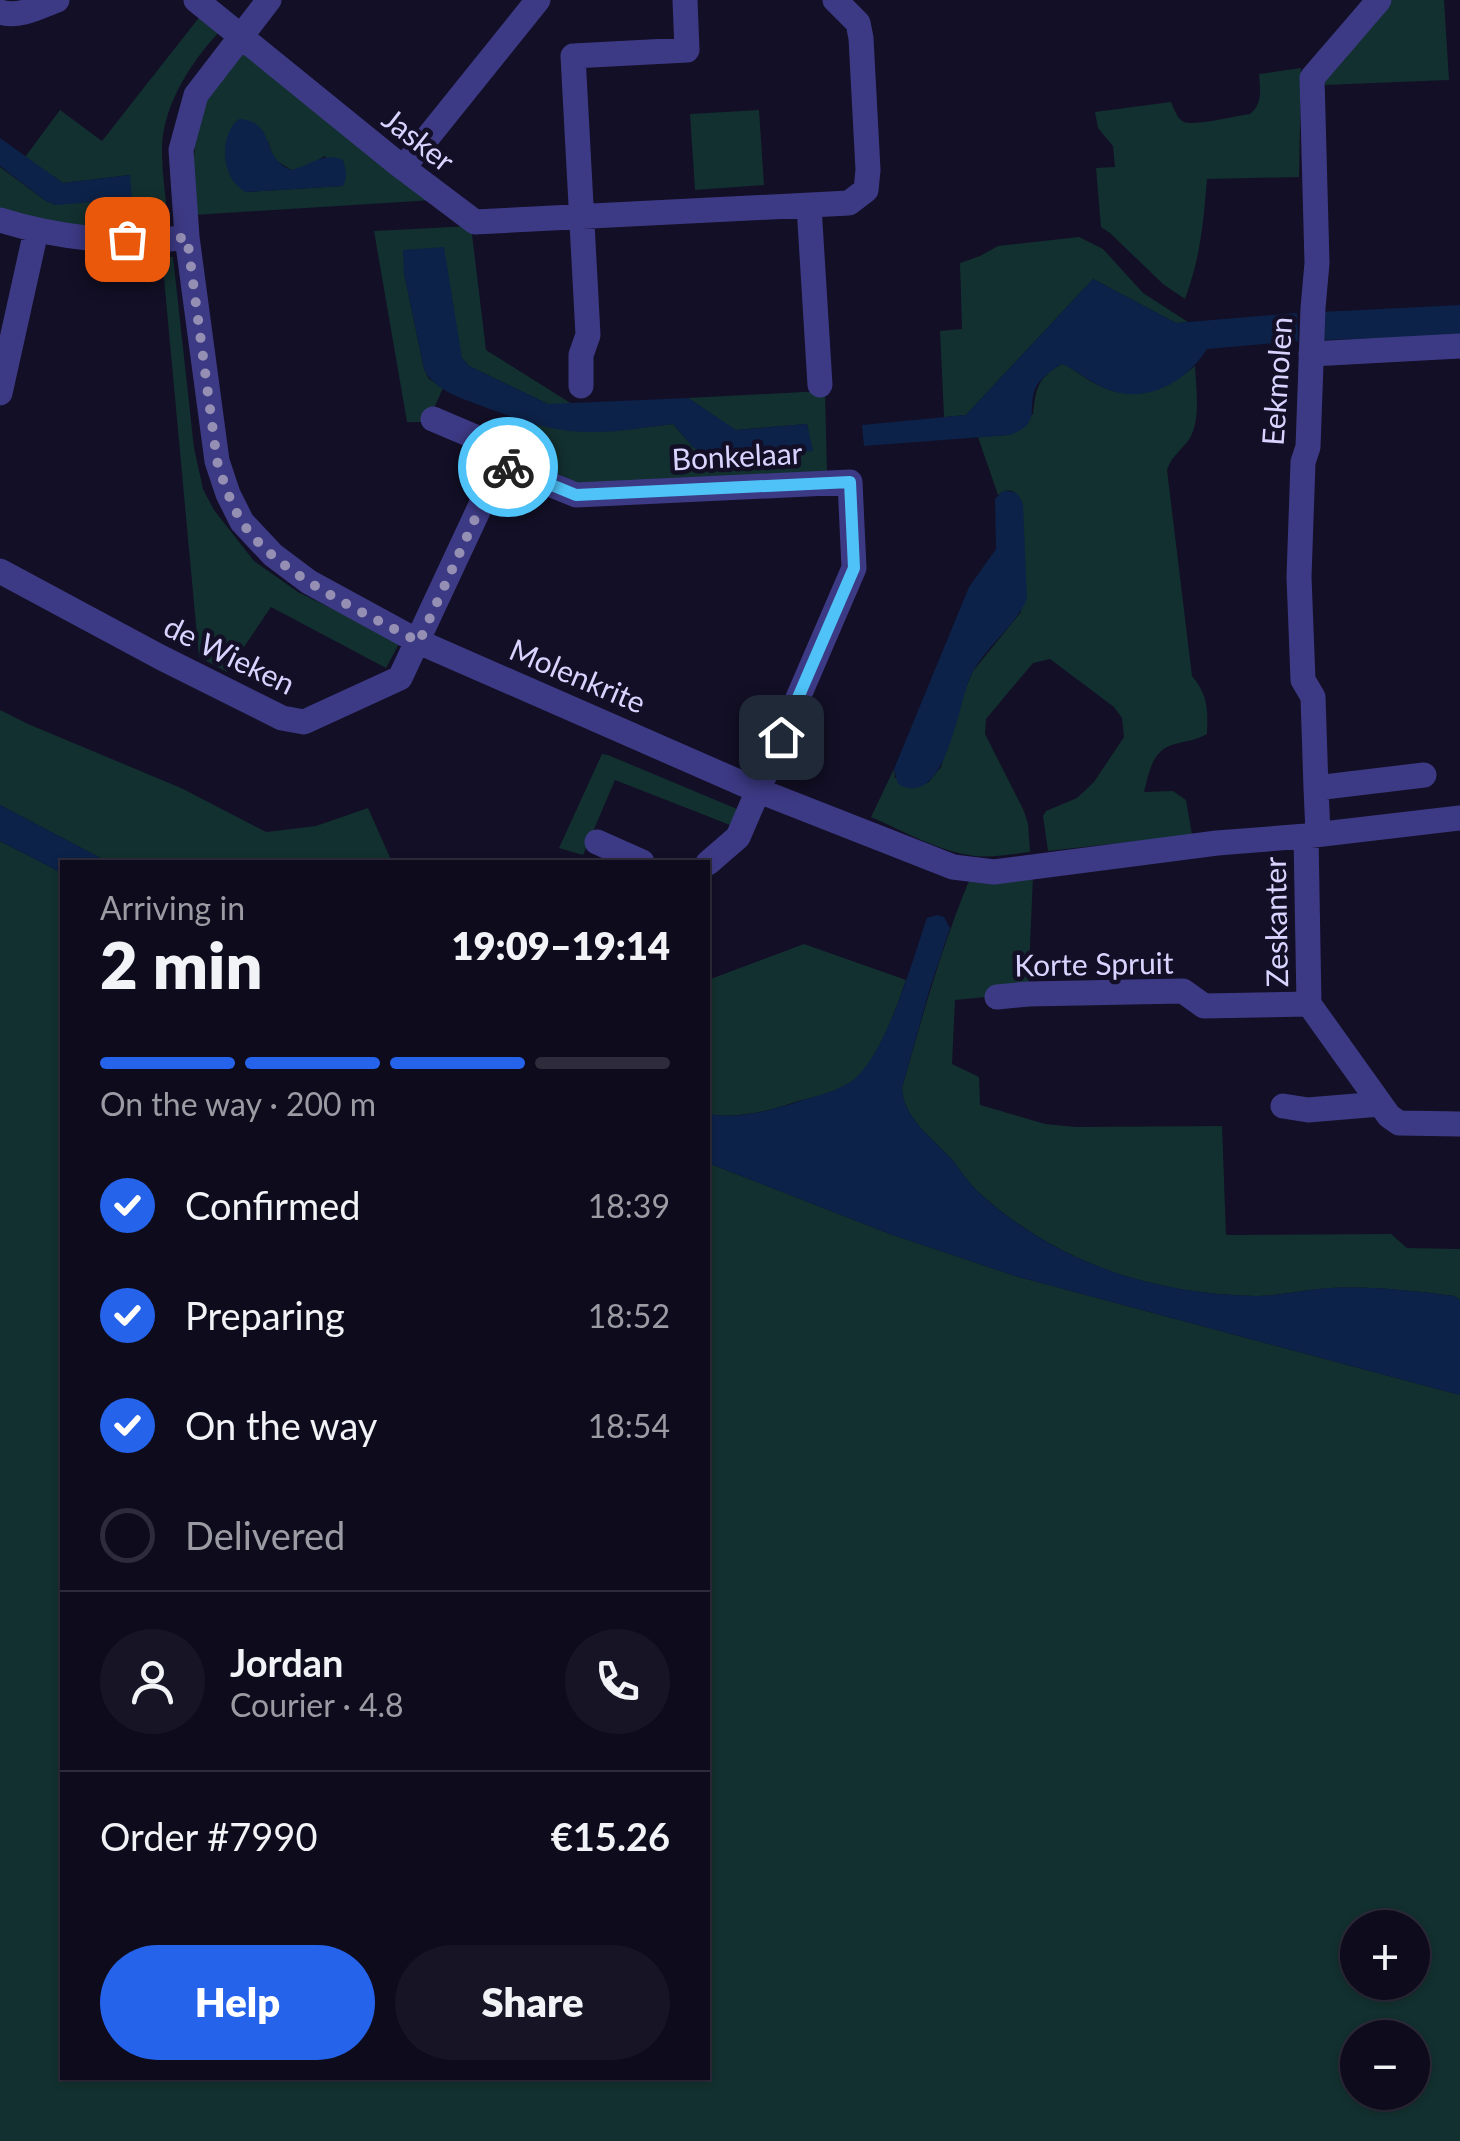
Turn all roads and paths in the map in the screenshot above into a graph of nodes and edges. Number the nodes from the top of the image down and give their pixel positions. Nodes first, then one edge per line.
1 (57, 0) edge
2 (196, 0) edge
3 (269, 0) edge
4 (538, 0) edge
5 (685, 0) edge
6 (835, 0) edge
7 (1378, 0) edge
8 (0, 12) edge
9 (240, 36) junction
10 (403, 168) junction
11 (809, 206) junction
12 (583, 216) junction
13 (0, 220) edge
14 (36, 231) junction
15 (187, 237) junction
16 (1460, 346) edge
17 (1310, 354) junction
18 (820, 385) dead end
19 (582, 386) dead end
20 (0, 393) edge
21 (433, 419) dead end
22 (500, 464) junction
23 (0, 571) edge
24 (419, 642) junction
25 (1424, 775) dead end
26 (1316, 788) junction
27 (758, 790) junction
28 (1460, 818) edge
29 (1312, 835) junction
30 (598, 842) dead end
31 (638, 860) edge
32 (710, 861) edge
33 (997, 997) dead end
34 (1309, 1004) junction
35 (1380, 1104) junction
36 (1283, 1106) dead end
37 (1460, 1124) edge

1 - 8 street
2 - 9 street, Jasker
3 - 9 street, Molenkrite
4 - 10 street
5 - 12 street
6 - 11 street, Jasker
7 - 17 street, Eekmolen
9 - 10 street, Jasker
9 - 15 street, Molenkrite
10 - 12 street, Jasker
11 - 12 street, Jasker
11 - 18 street
12 - 19 street
13 - 14 street
14 - 15 street
14 - 20 street
15 - 24 street, Molenkrite
16 - 17 street
17 - 26 street, Eekmolen
21 - 22 street
22 - 24 street
22 - 27 street, Bonkelaar
23 - 24 street, de Wieken
24 - 27 street, Molenkrite
25 - 26 street
26 - 29 street, Eekmolen
27 - 29 street, Molenkrite
27 - 32 street
28 - 29 street, Molenkrite
29 - 34 street, Zeskanter
30 - 31 street
33 - 34 street, Korte Spruit
34 - 35 street, Zeskanter
35 - 36 street, Zeskanter
35 - 37 street, Zeskanter

